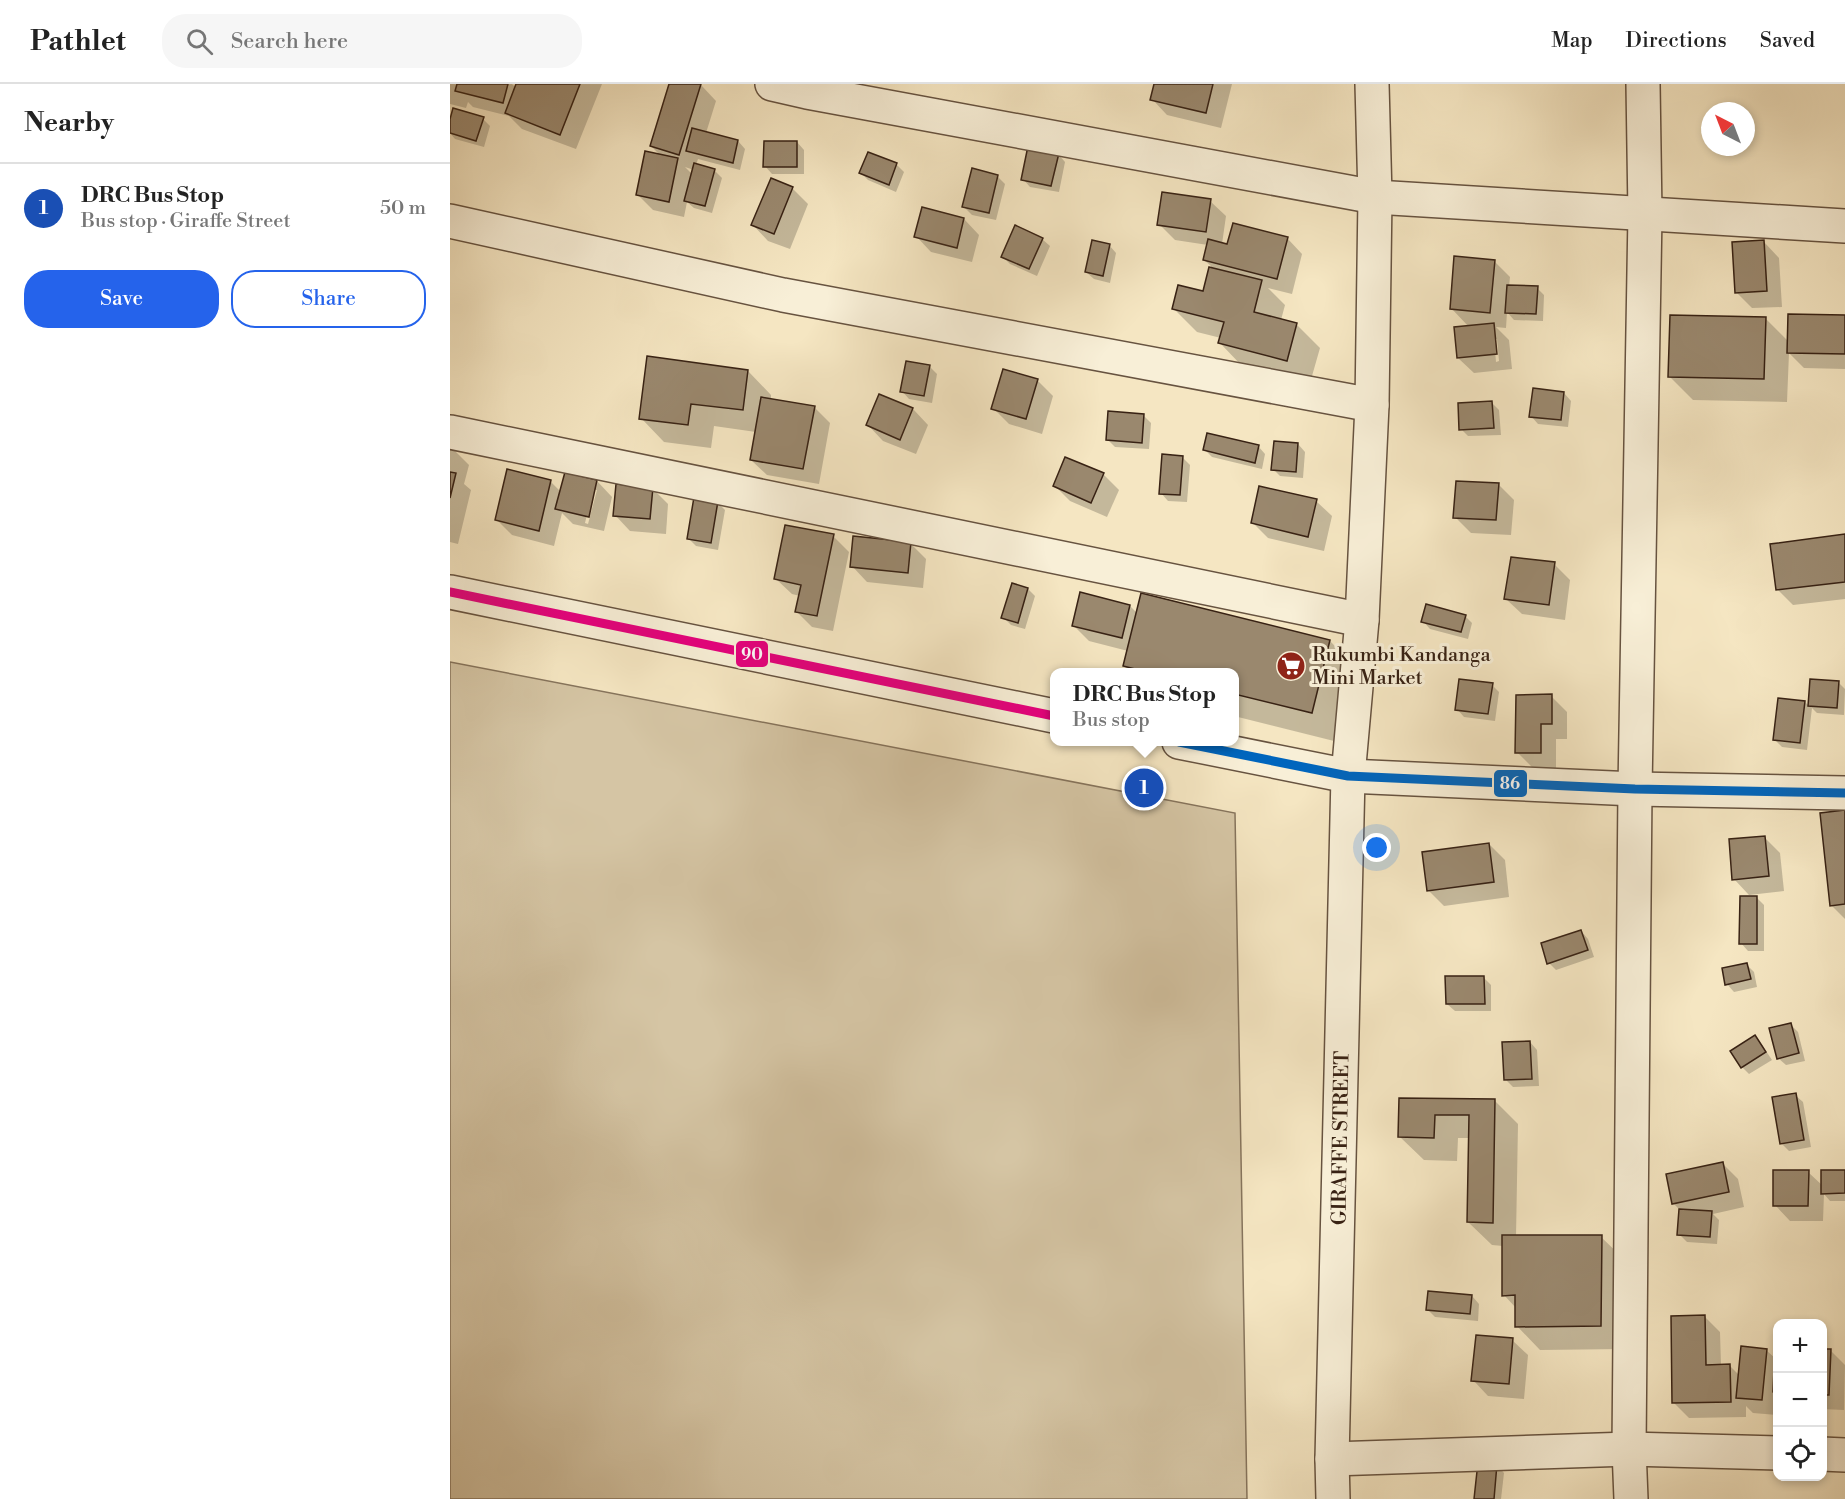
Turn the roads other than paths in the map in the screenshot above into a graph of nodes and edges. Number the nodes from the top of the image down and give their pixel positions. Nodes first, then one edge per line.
1 (772, 84) edge
2 (1372, 84) edge
3 (1642, 84) edge
4 (1375, 197) junction
5 (1645, 214) junction
6 (450, 221) edge
7 (1845, 226) edge
8 (1372, 405) junction
9 (450, 432) edge
10 (450, 592) edge
11 (1362, 620) junction
12 (1050, 715) edge
13 (1203, 746) edge
14 (1348, 776) junction
15 (1635, 789) junction
16 (1845, 793) edge
17 (1629, 1449) junction
18 (1773, 1453) edge
19 (1827, 1454) edge
20 (1845, 1455) edge
21 (1332, 1459) junction
22 (1333, 1499) edge
23 (1630, 1499) edge

1 - 4 street
2 - 4 street, GIRAFFE STREET
3 - 5 street
4 - 5 street
4 - 8 street, GIRAFFE STREET
5 - 7 street
5 - 15 street
6 - 8 street
8 - 11 street, GIRAFFE STREET
9 - 11 street
10 - 12 street
11 - 14 street, GIRAFFE STREET
13 - 14 street
14 - 15 street
14 - 21 street, GIRAFFE STREET
15 - 16 street
15 - 17 street
17 - 18 street
17 - 21 street
17 - 23 street
19 - 20 street
21 - 22 street, GIRAFFE STREET

